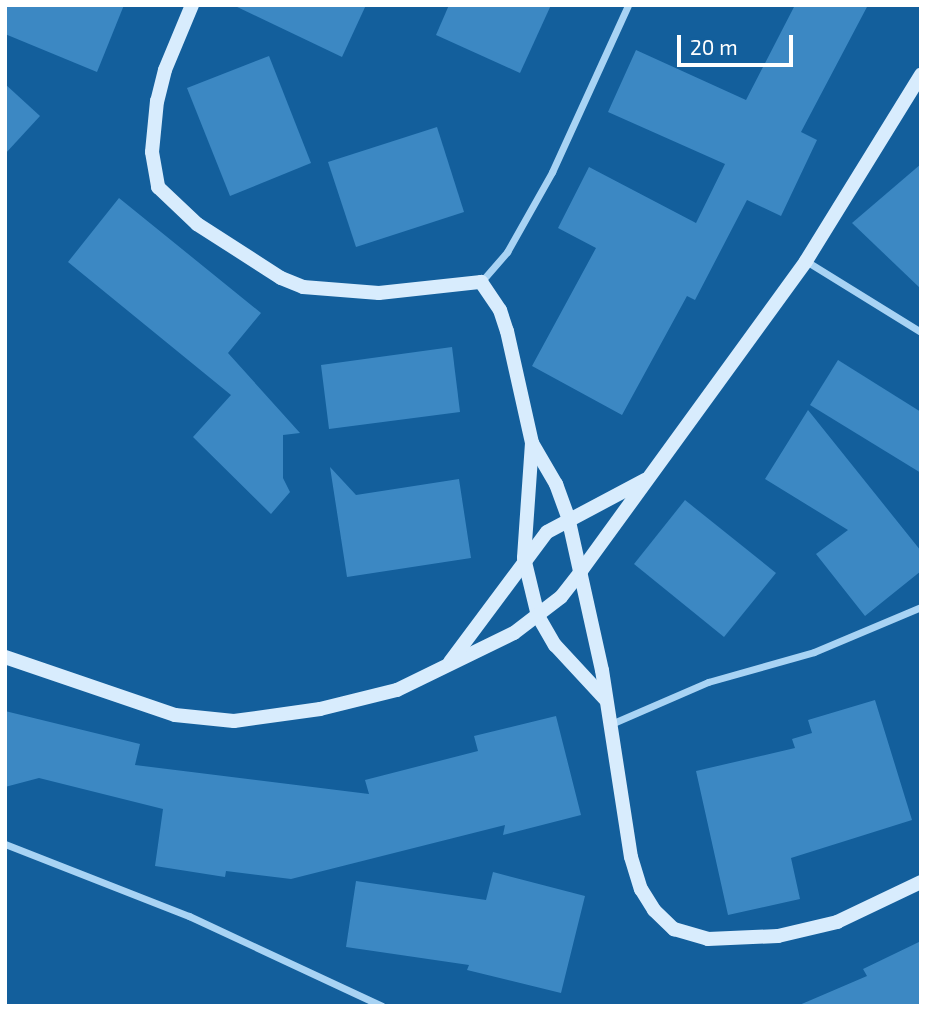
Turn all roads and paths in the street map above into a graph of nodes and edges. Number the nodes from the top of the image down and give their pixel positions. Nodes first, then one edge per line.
1 (192, 5) edge
2 (628, 5) edge
3 (921, 75) edge
4 (806, 261) junction
5 (481, 282) junction
6 (921, 332) edge
7 (532, 443) junction
8 (645, 480) junction
9 (568, 517) junction
10 (524, 558) junction
11 (581, 571) junction
12 (921, 607) edge
13 (538, 616) junction
14 (5, 657) edge
15 (447, 666) junction
16 (606, 699) junction
17 (611, 724) junction
18 (5, 844) edge
19 (921, 882) edge
20 (382, 1006) edge

1 - 5 street
2 - 5 street
3 - 4 street
4 - 6 street
4 - 8 street
5 - 7 street
7 - 9 street
7 - 10 street
8 - 9 street
8 - 11 street
9 - 10 street
9 - 11 street
10 - 13 street
10 - 15 street
11 - 13 street
11 - 16 street
12 - 17 street
13 - 15 street
13 - 16 street
14 - 15 street
16 - 17 street
17 - 19 street
18 - 20 street

